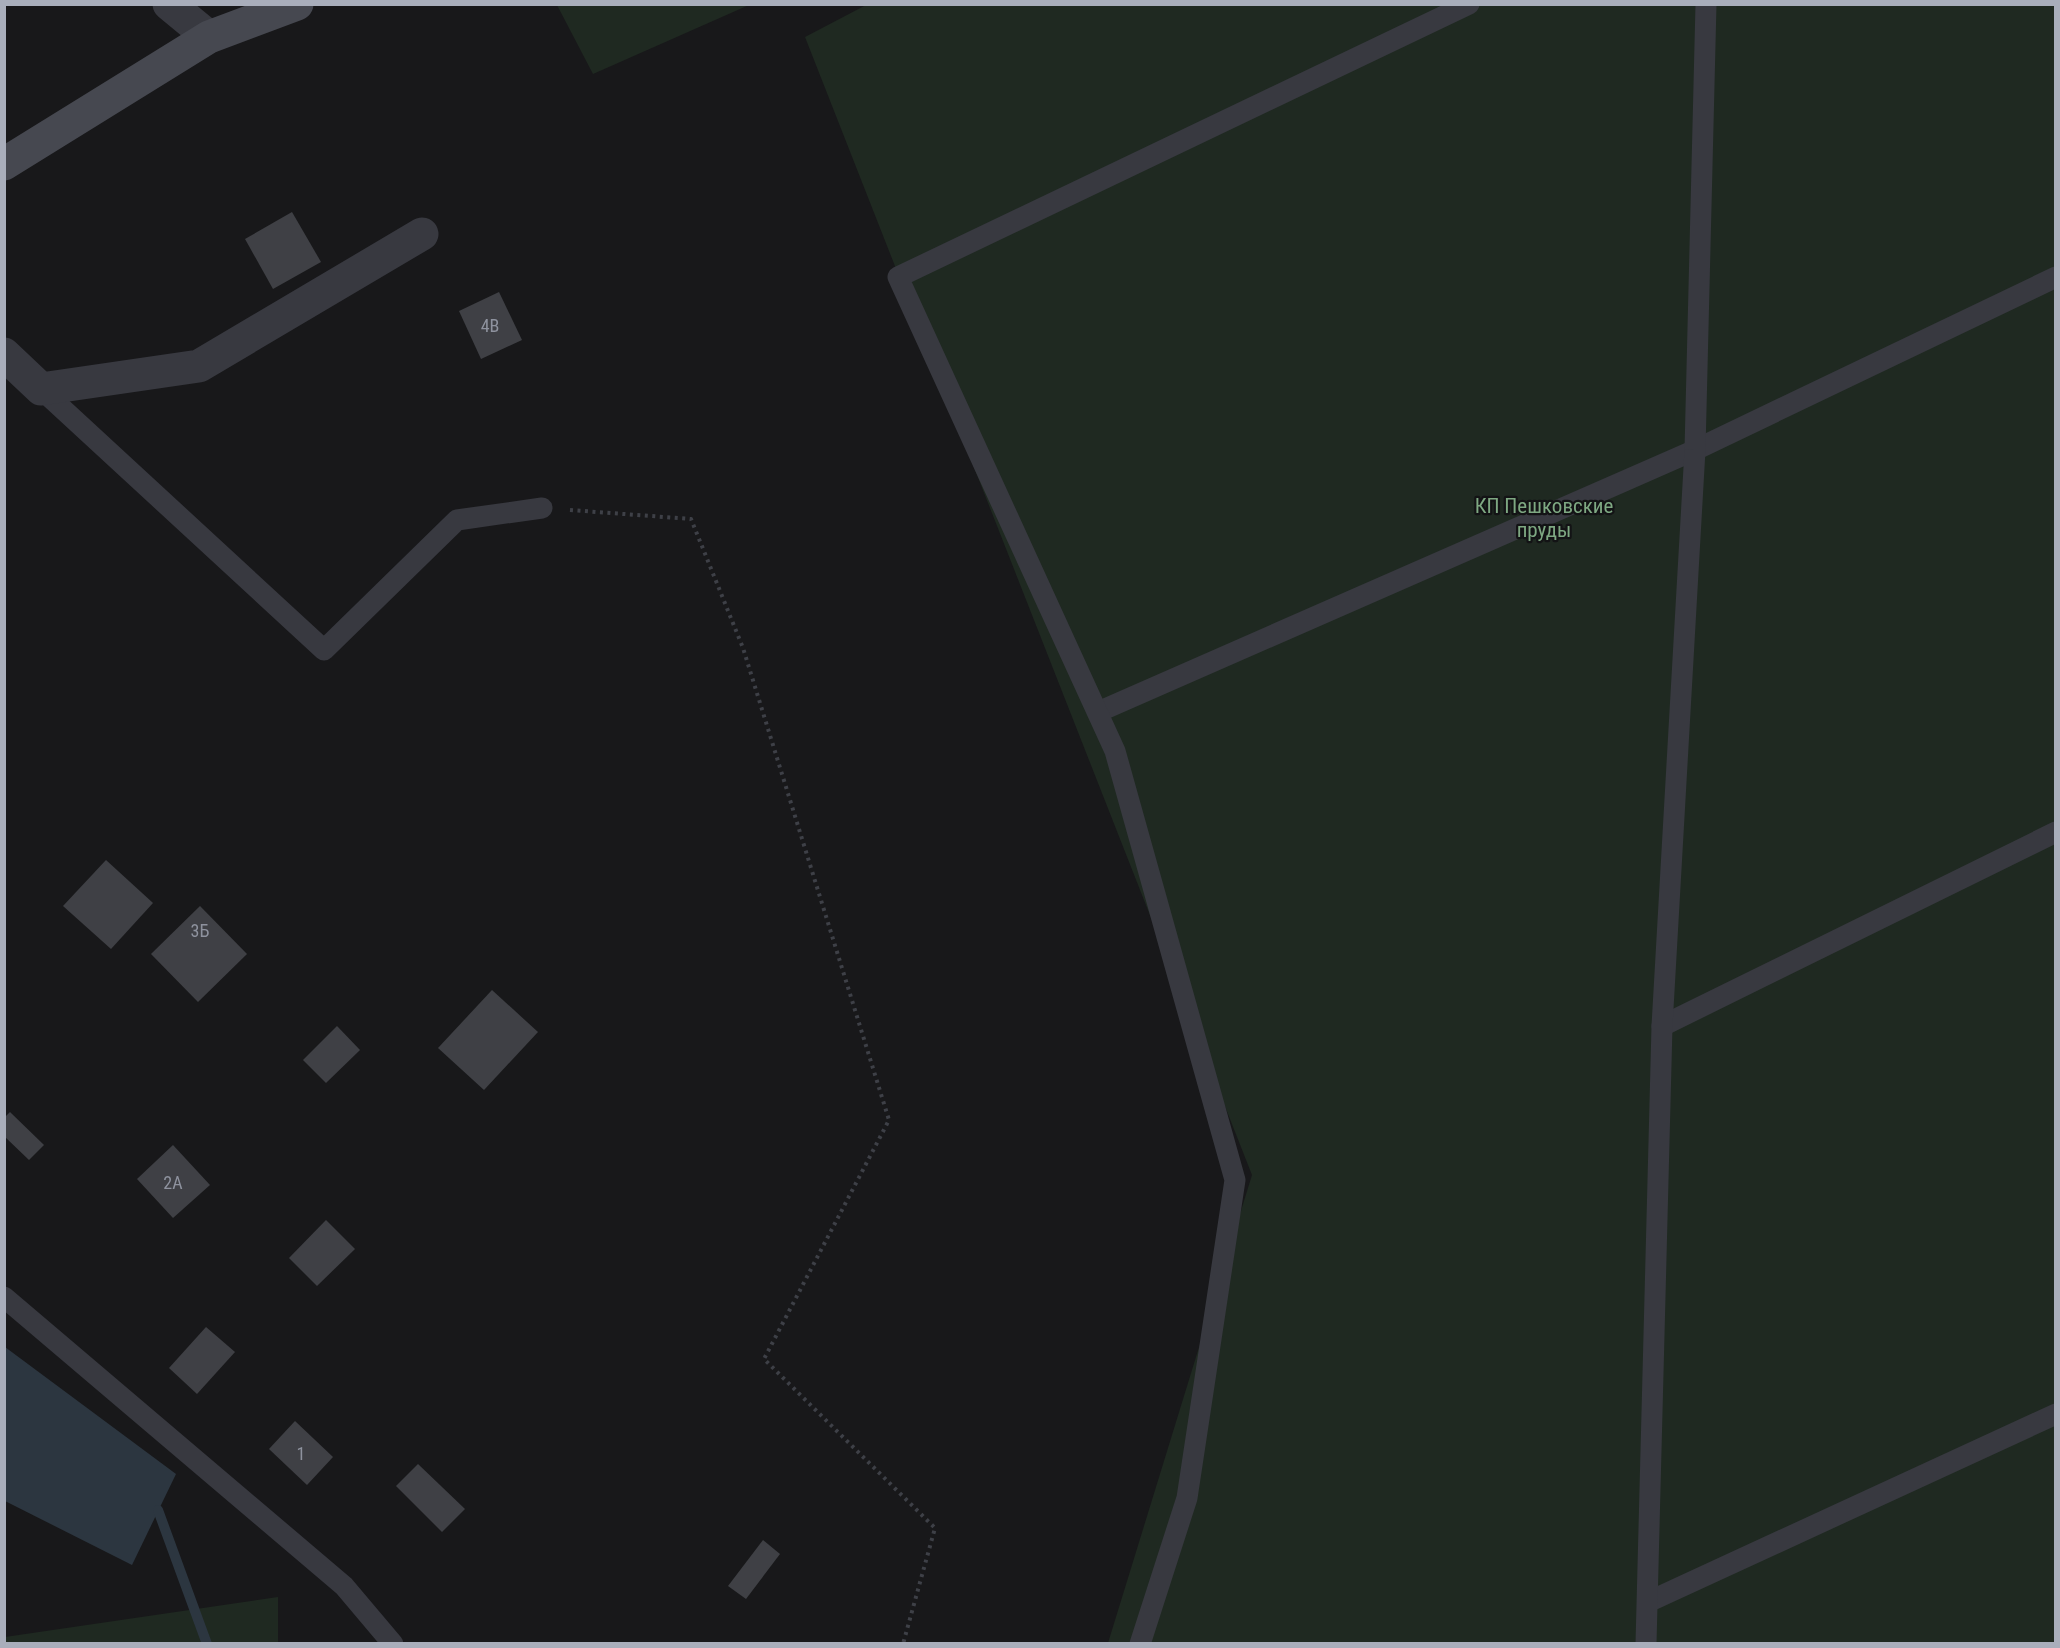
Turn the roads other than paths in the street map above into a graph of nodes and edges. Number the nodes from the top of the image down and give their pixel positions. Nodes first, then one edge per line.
1 (169, 4) edge
2 (297, 4) edge
3 (1469, 4) edge
4 (1706, 4) edge
5 (209, 37) junction
6 (4, 164) edge
7 (422, 234) dead end
8 (2055, 277) edge
9 (4, 354) edge
10 (41, 389) junction
11 (1695, 450) junction
12 (542, 508) road end
13 (1098, 712) junction
14 (2055, 832) edge
15 (1662, 1026) junction
16 (4, 1297) edge
17 (2055, 1414) edge
18 (1648, 1602) junction
19 (393, 1644) edge
20 (1140, 1644) edge
21 (1646, 1644) edge

1 - 5 street
2 - 5 main road
3 - 13 lane
4 - 11 lane
5 - 6 main road
7 - 10 street
8 - 11 lane
9 - 10 street
10 - 12 lane
11 - 13 lane
11 - 15 lane
13 - 20 lane
14 - 15 lane
15 - 18 lane
16 - 19 lane
17 - 18 lane
18 - 21 lane

